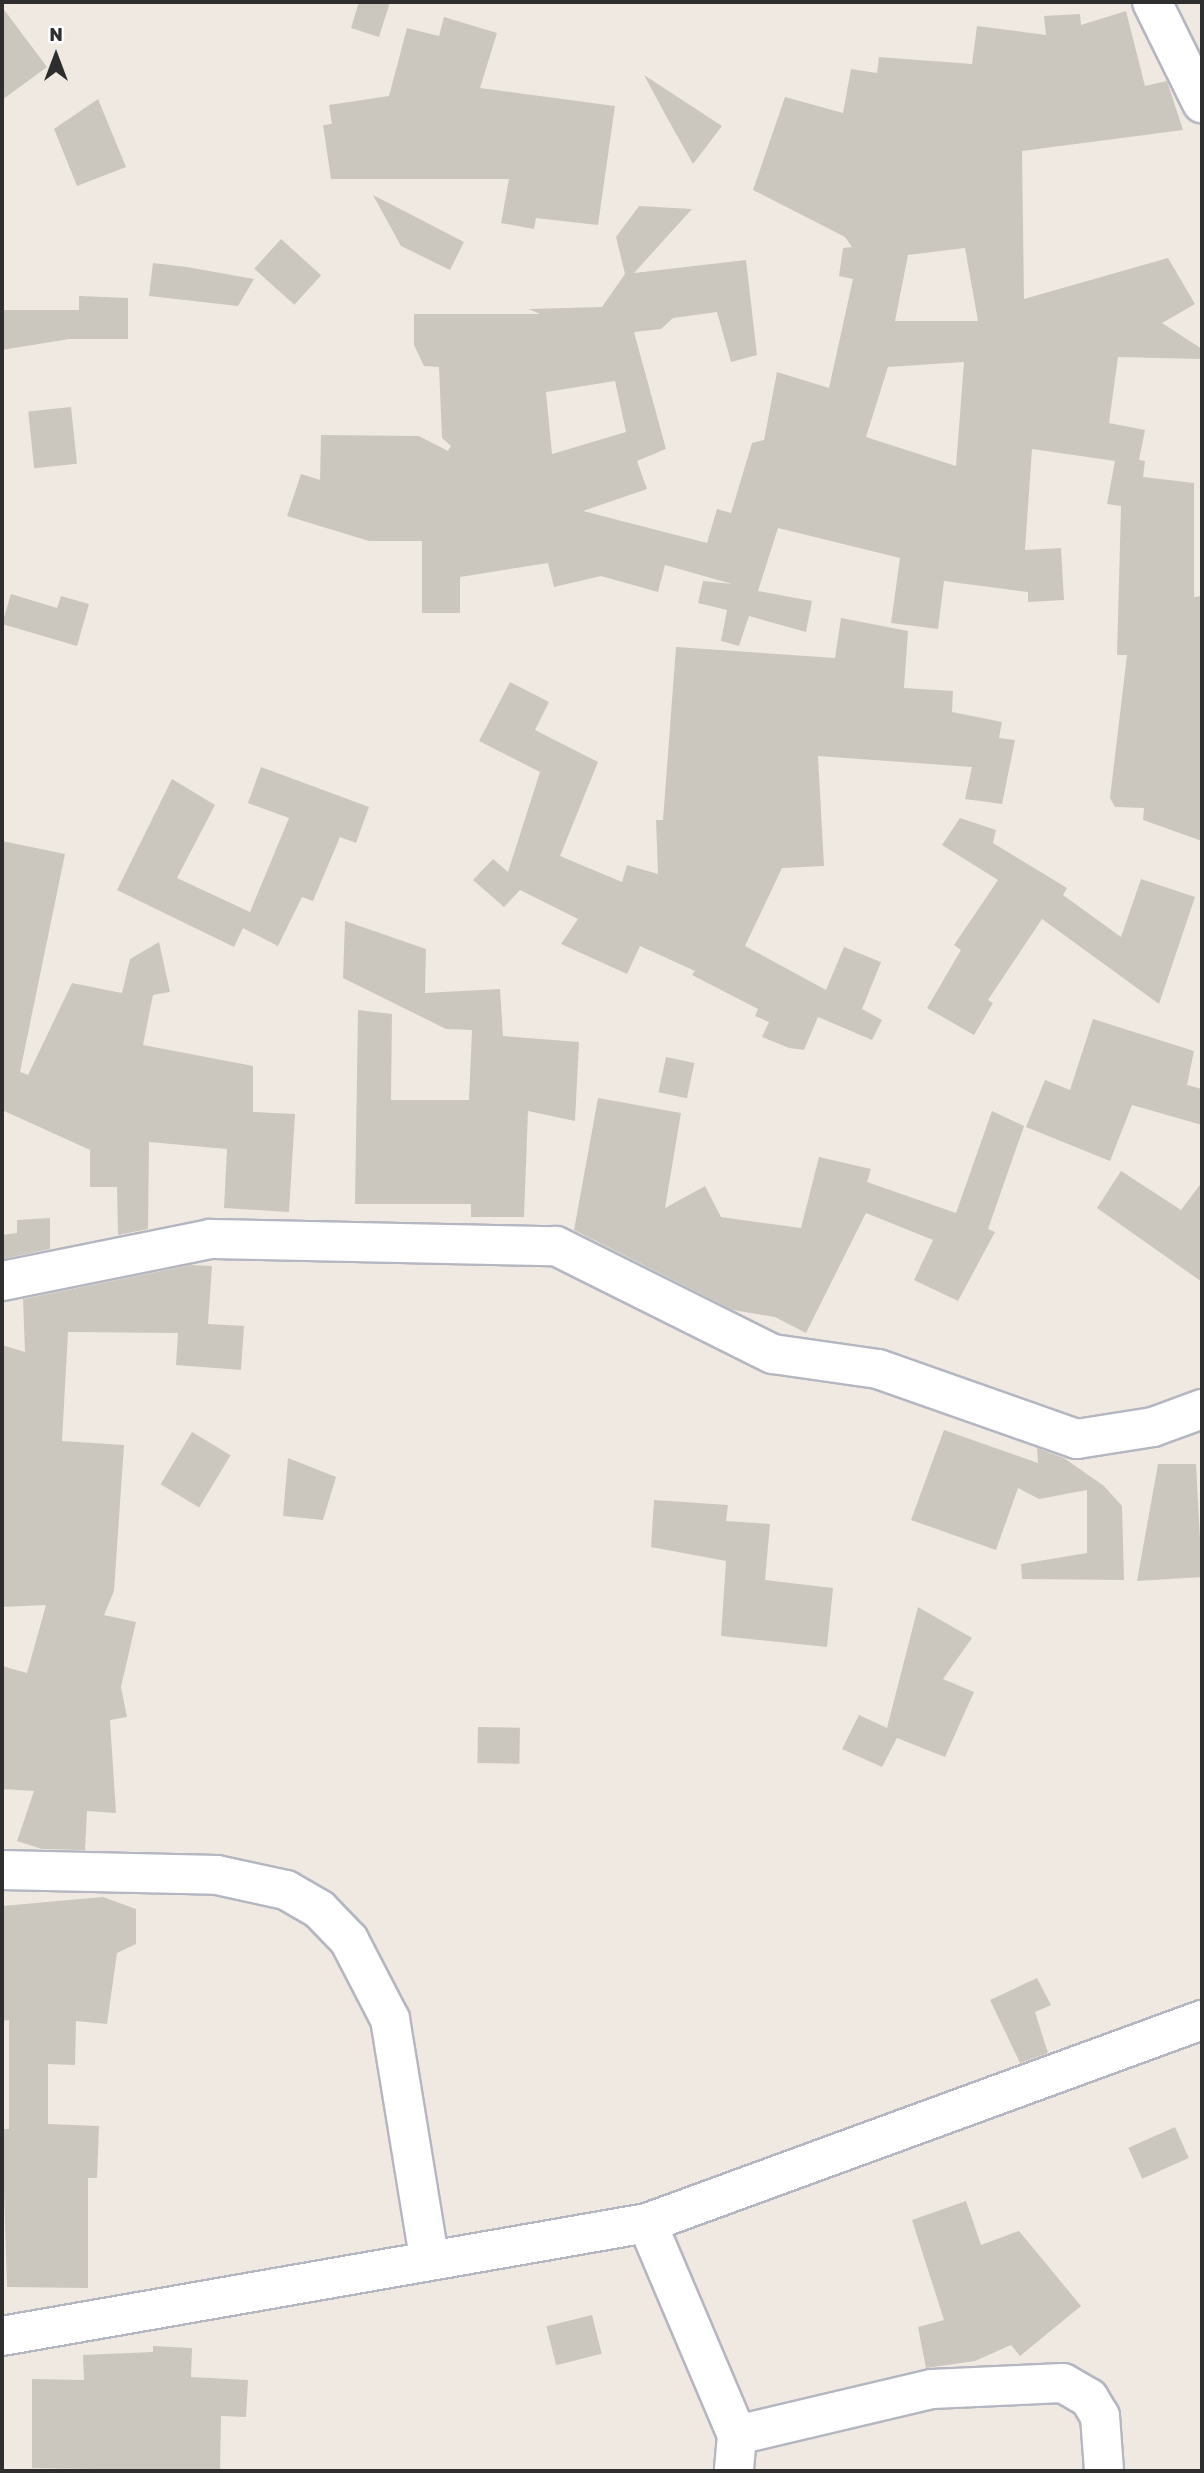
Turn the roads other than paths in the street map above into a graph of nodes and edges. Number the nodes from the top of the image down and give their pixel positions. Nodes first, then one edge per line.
1 (1152, 2) edge
2 (1202, 103) edge
3 (2, 1281) edge
4 (1202, 1409) edge
5 (2, 1870) edge
6 (1202, 2020) edge
7 (648, 2223) junction
8 (429, 2256) junction
9 (2, 2336) edge
10 (736, 2453) edge
11 (1104, 2471) edge

1 - 2 street
3 - 4 street
5 - 8 street
6 - 7 street
7 - 8 street
7 - 10 street
8 - 9 street
10 - 11 street

